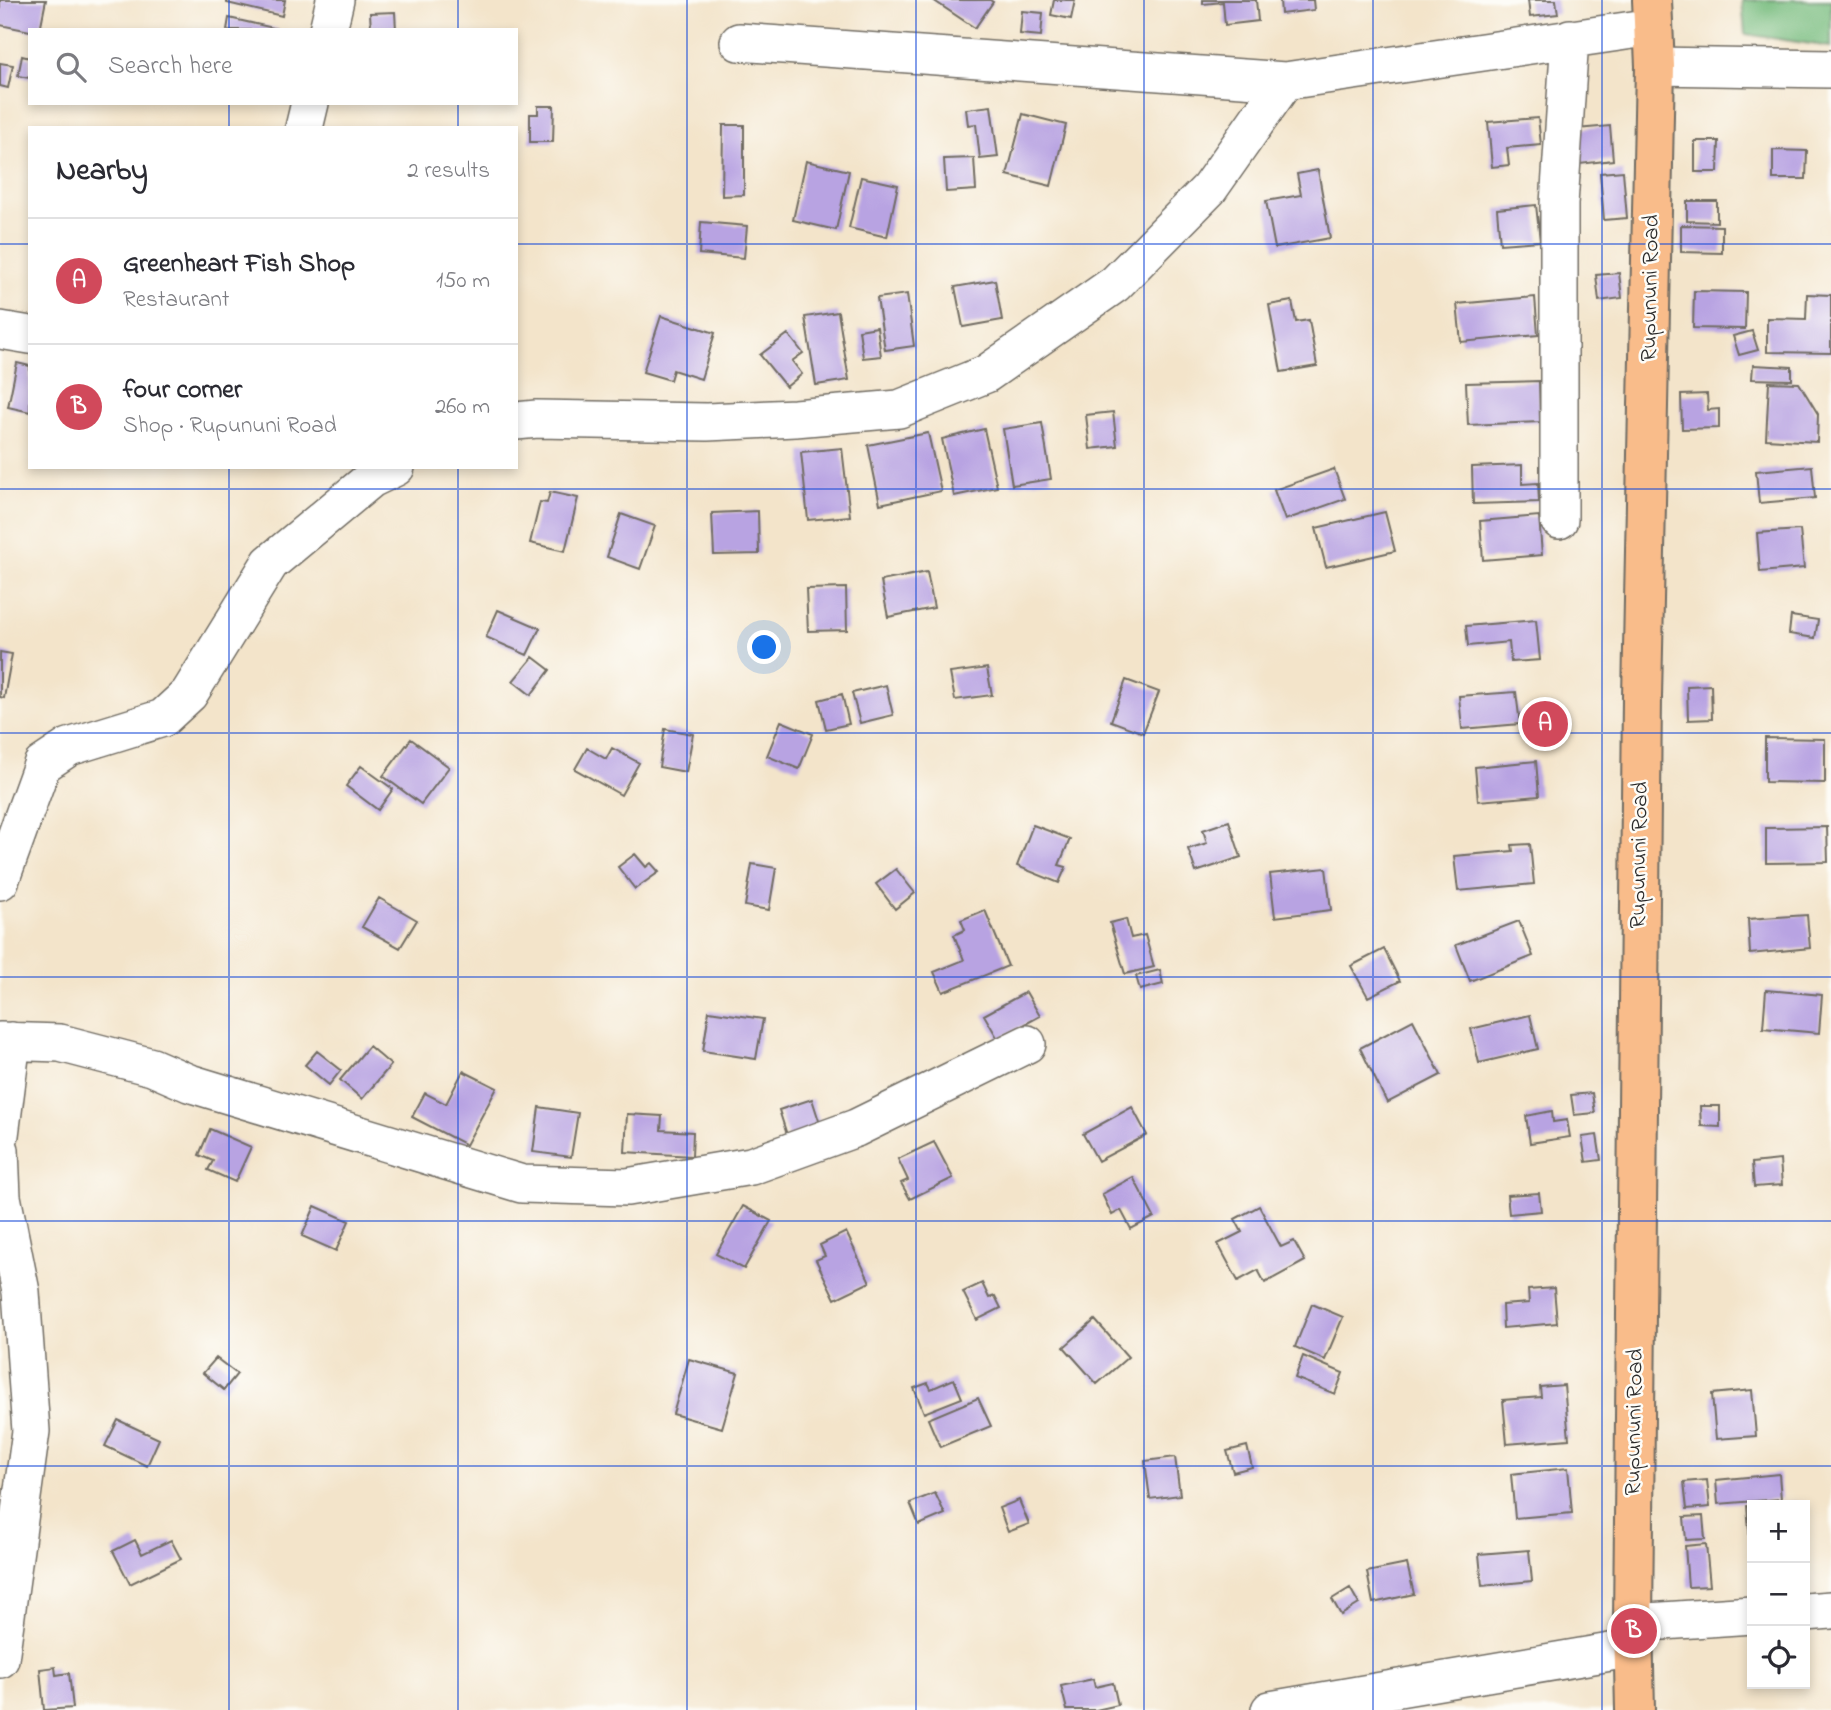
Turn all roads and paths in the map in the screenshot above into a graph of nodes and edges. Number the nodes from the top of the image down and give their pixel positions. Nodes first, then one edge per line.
1 (335, 0) edge
2 (1652, 14) edge
3 (328, 28) edge
4 (1570, 38) junction
5 (739, 42) dead end
6 (1655, 66) junction
7 (1831, 69) edge
8 (1284, 81) junction
9 (310, 105) edge
10 (304, 126) edge
11 (0, 330) edge
12 (28, 335) edge
13 (518, 421) edge
14 (392, 469) edge
15 (1559, 520) dead end
16 (0, 881) edge
17 (6, 1041) edge
18 (1027, 1044) dead end
19 (0, 1135) edge
20 (0, 1150) edge
21 (1831, 1611) edge
22 (1810, 1612) edge
23 (1747, 1616) edge
24 (1634, 1635) junction
25 (0, 1659) edge
26 (1270, 1710) edge
27 (1635, 1710) edge

1 - 3 street
2 - 4 street
2 - 6 main road, Rupununi Road
4 - 8 street
4 - 15 street
5 - 8 street
6 - 7 street
6 - 24 main road, Rupununi Road
8 - 13 street
9 - 10 street
11 - 12 street
14 - 16 street
17 - 18 street
17 - 19 street
20 - 25 street
21 - 22 street
23 - 24 street
24 - 26 street
24 - 27 main road, Rupununi Road

